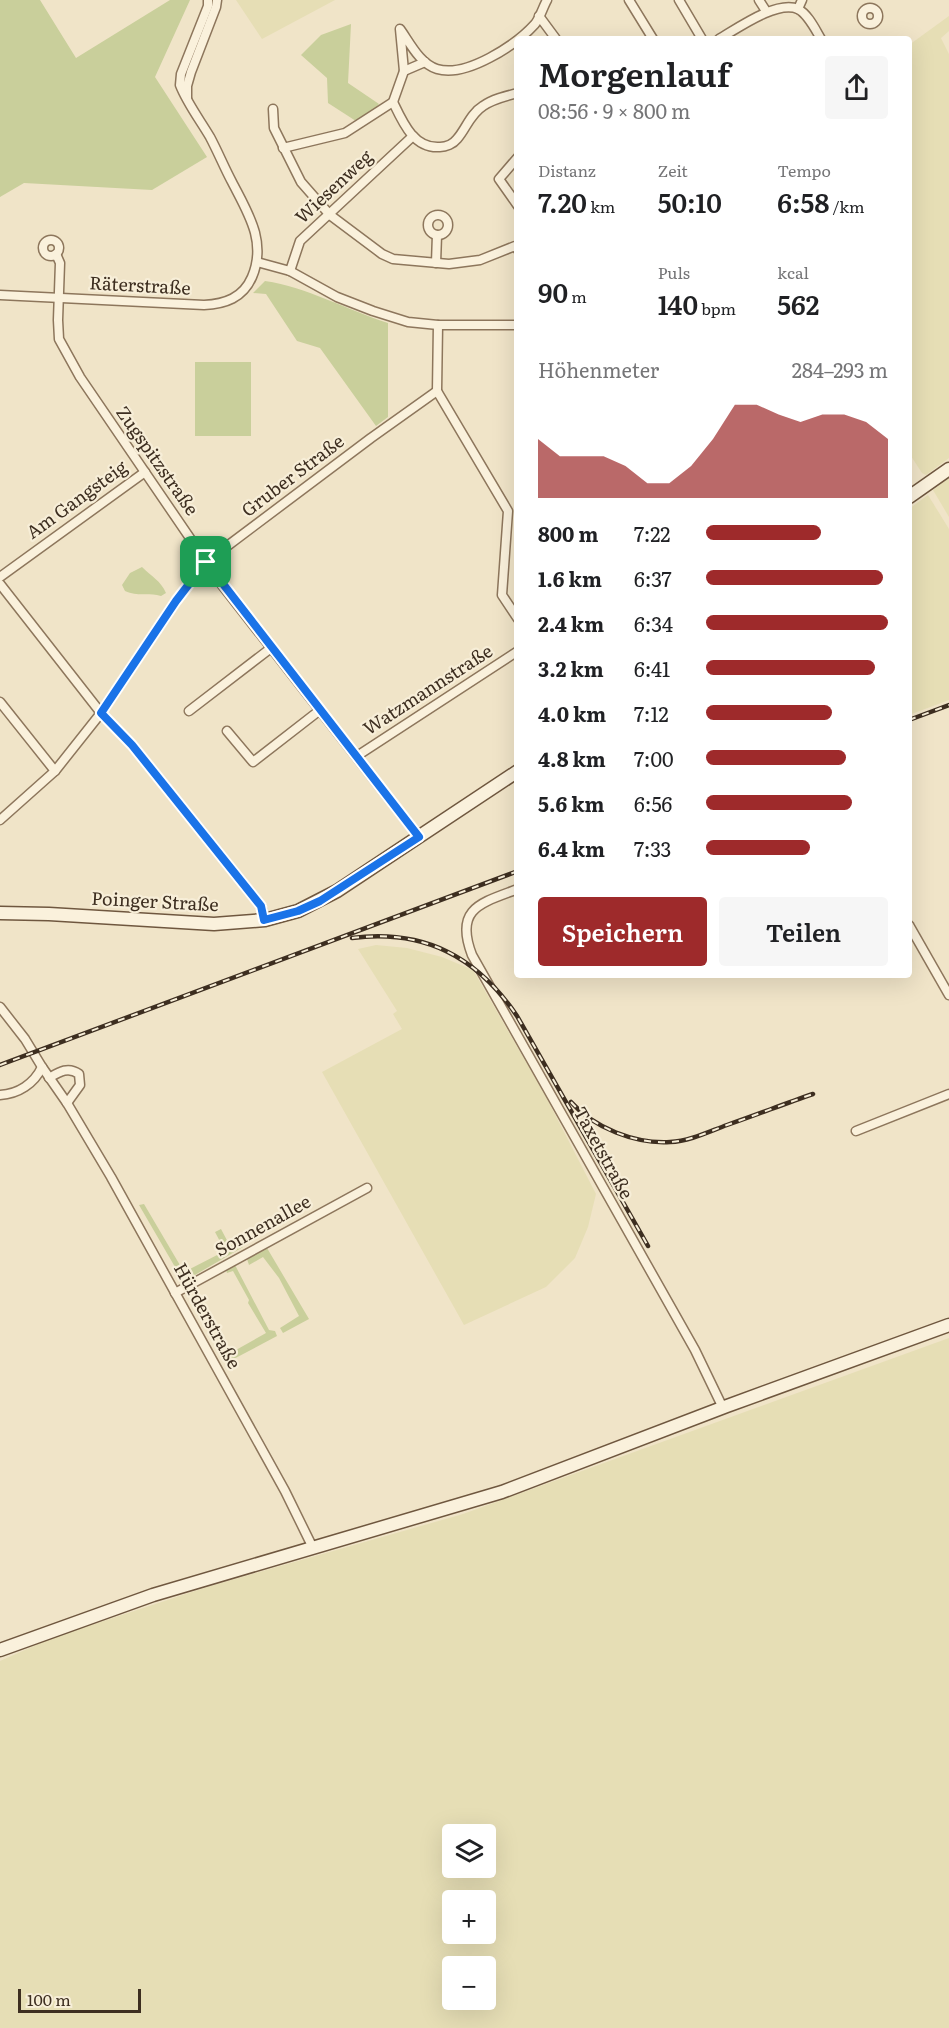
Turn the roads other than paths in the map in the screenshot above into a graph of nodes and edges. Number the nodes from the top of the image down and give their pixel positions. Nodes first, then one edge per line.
1 (208, 0) edge
2 (217, 0) edge
3 (548, 0) edge
4 (629, 0) edge
5 (679, 0) edge
6 (759, 0) edge
7 (802, 0) edge
8 (798, 9) junction
9 (766, 11) junction
10 (539, 16) junction
11 (521, 36) edge
12 (554, 36) edge
13 (651, 36) edge
14 (700, 36) edge
15 (724, 36) edge
16 (819, 36) edge
17 (514, 42) edge
18 (425, 62) junction
19 (404, 71) junction
20 (514, 94) edge
21 (188, 99) junction
22 (393, 102) junction
23 (273, 109) dead end
24 (412, 136) junction
25 (283, 148) junction
26 (514, 162) edge
27 (514, 200) edge
28 (330, 215) junction
29 (437, 235) dead end
30 (514, 246) edge
31 (56, 254) dead end
32 (257, 262) junction
33 (436, 263) junction
34 (290, 271) junction
35 (0, 295) edge
36 (58, 298) junction
37 (438, 325) junction
38 (514, 325) edge
39 (437, 391) junction
40 (949, 469) edge
41 (145, 472) junction
42 (912, 495) edge
43 (206, 562) junction
44 (0, 577) edge
45 (0, 584) edge
46 (514, 613) edge
47 (271, 648) junction
48 (514, 654) edge
49 (0, 702) edge
50 (320, 710) junction
51 (189, 711) dead end
52 (101, 713) junction
53 (227, 731) dead end
54 (357, 756) junction
55 (55, 771) junction
56 (514, 774) edge
57 (0, 819) edge
58 (419, 837) junction
59 (514, 891) edge
60 (0, 913) edge
61 (264, 920) junction
62 (912, 930) edge
63 (949, 995) edge
64 (0, 1007) edge
65 (42, 1067) junction
66 (49, 1078) junction
67 (949, 1094) edge
68 (0, 1095) edge
69 (67, 1103) junction
70 (856, 1131) dead end
71 (367, 1188) dead end
72 (175, 1293) junction
73 (949, 1325) edge
74 (723, 1408) junction
75 (312, 1548) junction
76 (0, 1650) edge

1 - 21 street
2 - 21 street
3 - 10 street
4 - 13 street
5 - 14 street
6 - 9 street
7 - 8 street
8 - 9 street
8 - 16 street
9 - 15 street
10 - 11 street
10 - 12 street
17 - 18 street
18 - 19 street
18 - 19 street
19 - 22 street
20 - 24 street
21 - 32 street
22 - 24 street
22 - 25 street
23 - 25 street
24 - 28 street, Wiesenweg
25 - 28 street
26 - 27 street
28 - 33 street
28 - 34 street, Wiesenweg
29 - 33 street
30 - 33 street
31 - 36 street, Zugspitzstraße
32 - 34 street
32 - 36 street, Räterstraße
34 - 37 street
35 - 36 street, Räterstraße
36 - 41 street, Zugspitzstraße
37 - 38 street
37 - 39 street
39 - 43 street, Gruber Straße
39 - 46 street
40 - 42 street
41 - 43 street, Zugspitzstraße
41 - 44 street, Am Gangsteig
43 - 47 street, Zugspitzstraße
43 - 52 street, Gruber Straße
45 - 52 street
47 - 50 street, Zugspitzstraße
47 - 51 street
48 - 54 street, Watzmannstraße
49 - 55 street
50 - 53 street
50 - 54 street, Zugspitzstraße
52 - 55 street, Gruber Straße
52 - 61 street
54 - 58 street, Zugspitzstraße
55 - 57 street, Gruber Straße
56 - 58 street, Poinger Straße
58 - 61 street, Poinger Straße
59 - 74 street, Taxetstraße
60 - 61 street, Poinger Straße
62 - 63 street
64 - 65 street, Hürderstraße
65 - 66 street, Hürderstraße
65 - 68 street
66 - 69 street, Hürderstraße
66 - 69 street
67 - 70 street
69 - 72 street, Hürderstraße
71 - 72 street, Sonnenallee
72 - 75 street, Hürderstraße
73 - 74 street
74 - 75 street
75 - 76 street

